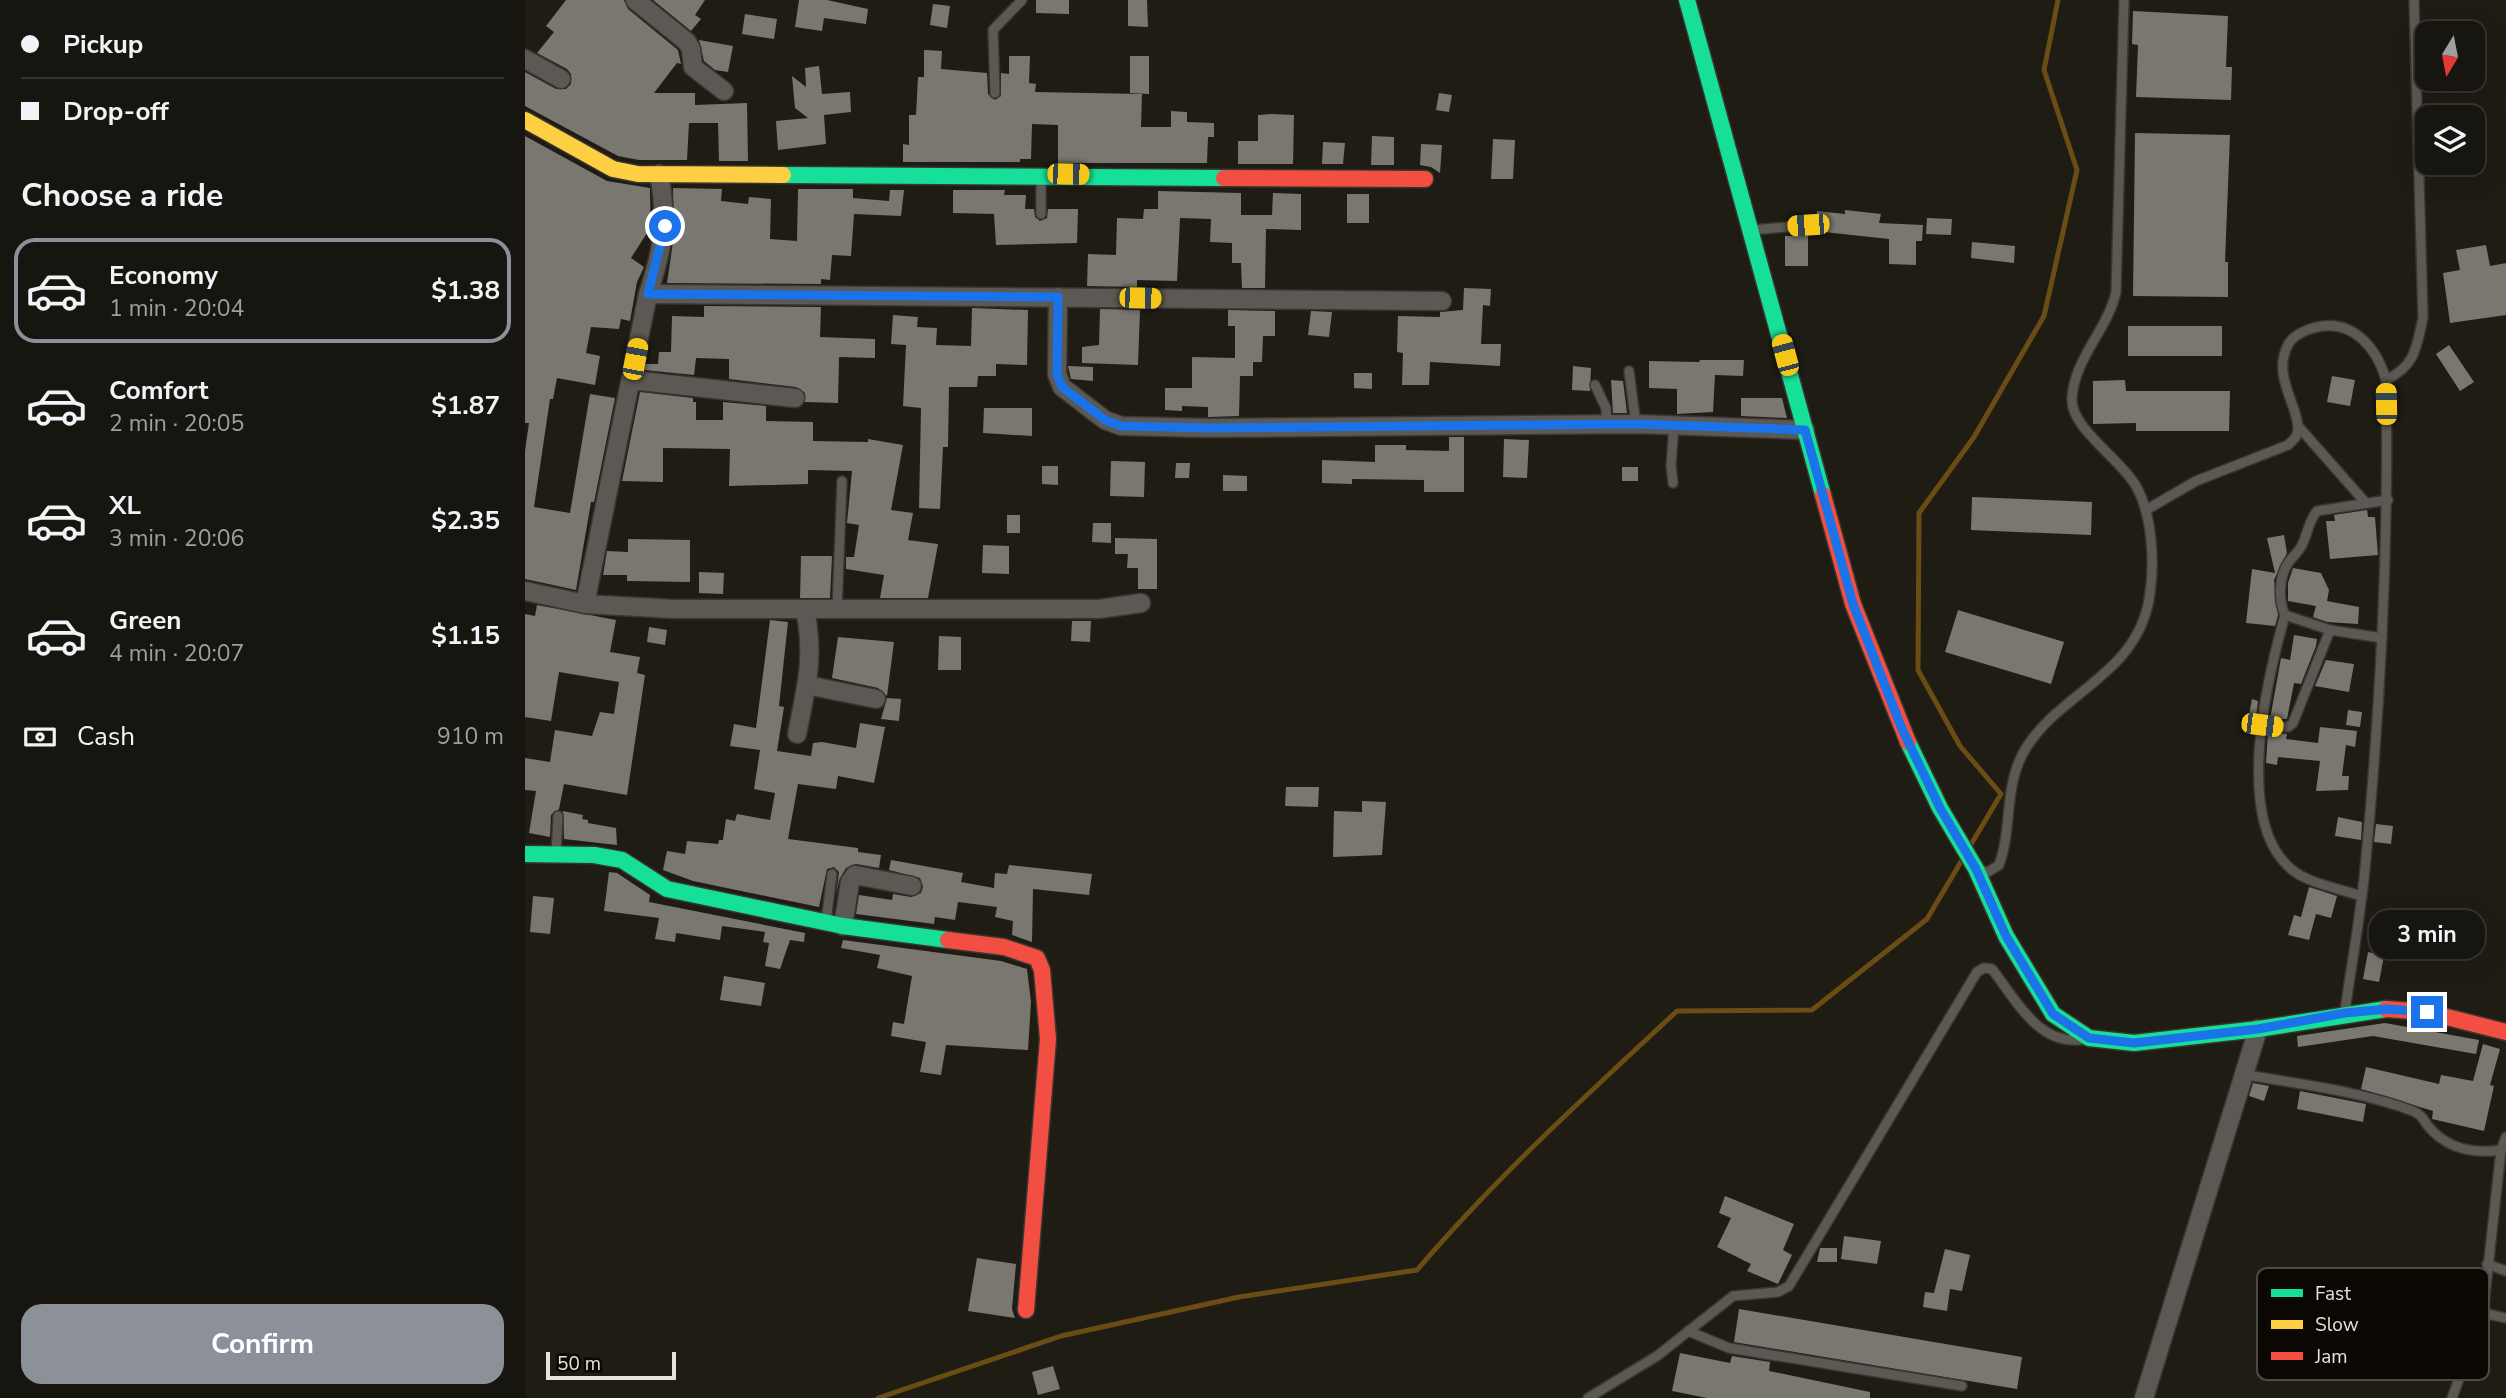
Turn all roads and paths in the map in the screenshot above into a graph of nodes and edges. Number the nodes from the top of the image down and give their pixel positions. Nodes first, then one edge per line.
1 (635, 0) edge
2 (1022, 0) edge
3 (1687, 0) edge
4 (2123, 0) edge
5 (2414, 0) edge
6 (525, 59) edge
7 (561, 79) dead end
8 (725, 91) dead end
9 (995, 93) dead end
10 (525, 120) edge
11 (659, 174) junction
12 (1041, 174) junction
13 (1425, 179) dead end
14 (1041, 214) dead end
15 (1808, 225) dead end
16 (1752, 230) junction
17 (648, 294) junction
18 (1058, 297) junction
19 (1442, 300) dead end
20 (1629, 371) dead end
21 (631, 380) junction
22 (2386, 380) junction
23 (1595, 385) dead end
24 (795, 398) dead end
25 (1607, 424) junction
26 (1636, 424) junction
27 (1674, 425) junction
28 (2298, 426) junction
29 (1805, 430) junction
30 (842, 481) dead end
31 (1673, 483) dead end
32 (2388, 500) junction
33 (2365, 502) junction
34 (2146, 510) junction
35 (525, 591) edge
36 (1142, 603) dead end
37 (585, 604) junction
38 (837, 609) junction
39 (805, 610) junction
40 (2285, 615) junction
41 (2330, 630) junction
42 (2382, 638) junction
43 (807, 685) junction
44 (876, 699) dead end
45 (2262, 725) junction
46 (797, 734) dead end
47 (558, 817) dead end
48 (525, 854) edge
49 (556, 855) junction
50 (1973, 865) junction
51 (832, 874) dead end
52 (912, 886) dead end
53 (2361, 896) junction
54 (835, 923) junction
55 (2345, 1013) junction
56 (2258, 1029) junction
57 (2506, 1032) edge
58 (2089, 1038) junction
59 (2253, 1076) dead end
60 (2506, 1137) edge
61 (2501, 1150) junction
62 (2487, 1264) junction
63 (2487, 1268) edge
64 (2506, 1270) edge
65 (1026, 1310) dead end
66 (1688, 1331) junction
67 (2459, 1380) edge
68 (1962, 1386) dead end
69 (1588, 1398) edge
70 (2144, 1398) edge
71 (2452, 1398) edge

1 - 8 street
2 - 9 lane
3 - 16 street
4 - 34 lane
5 - 22 lane
6 - 7 street
10 - 11 street
11 - 12 street
11 - 17 street
12 - 13 street
12 - 14 lane
15 - 16 lane
16 - 29 street
17 - 18 street
17 - 21 street
18 - 19 street
18 - 25 street
20 - 26 lane
21 - 24 street
21 - 37 street
22 - 28 lane
22 - 32 lane
23 - 25 lane
25 - 26 street
26 - 27 street
27 - 29 street
27 - 31 lane
28 - 33 lane
28 - 34 lane
29 - 50 street
30 - 38 lane
32 - 33 lane
32 - 42 lane
33 - 40 lane
34 - 50 lane
35 - 37 street
36 - 38 street
37 - 39 street
38 - 39 street
39 - 43 street
40 - 41 lane
40 - 45 lane
41 - 42 lane
41 - 45 lane
42 - 53 lane
43 - 44 street
43 - 46 street
45 - 53 lane
47 - 49 lane
48 - 49 street
49 - 54 street
50 - 58 street
51 - 54 lane
52 - 54 street
53 - 55 lane
54 - 65 street
55 - 56 street
55 - 57 street
56 - 58 street
56 - 70 street
58 - 66 lane
59 - 61 lane
60 - 61 lane
61 - 62 lane
62 - 63 lane
62 - 64 lane
66 - 68 lane
66 - 69 lane
67 - 71 lane

